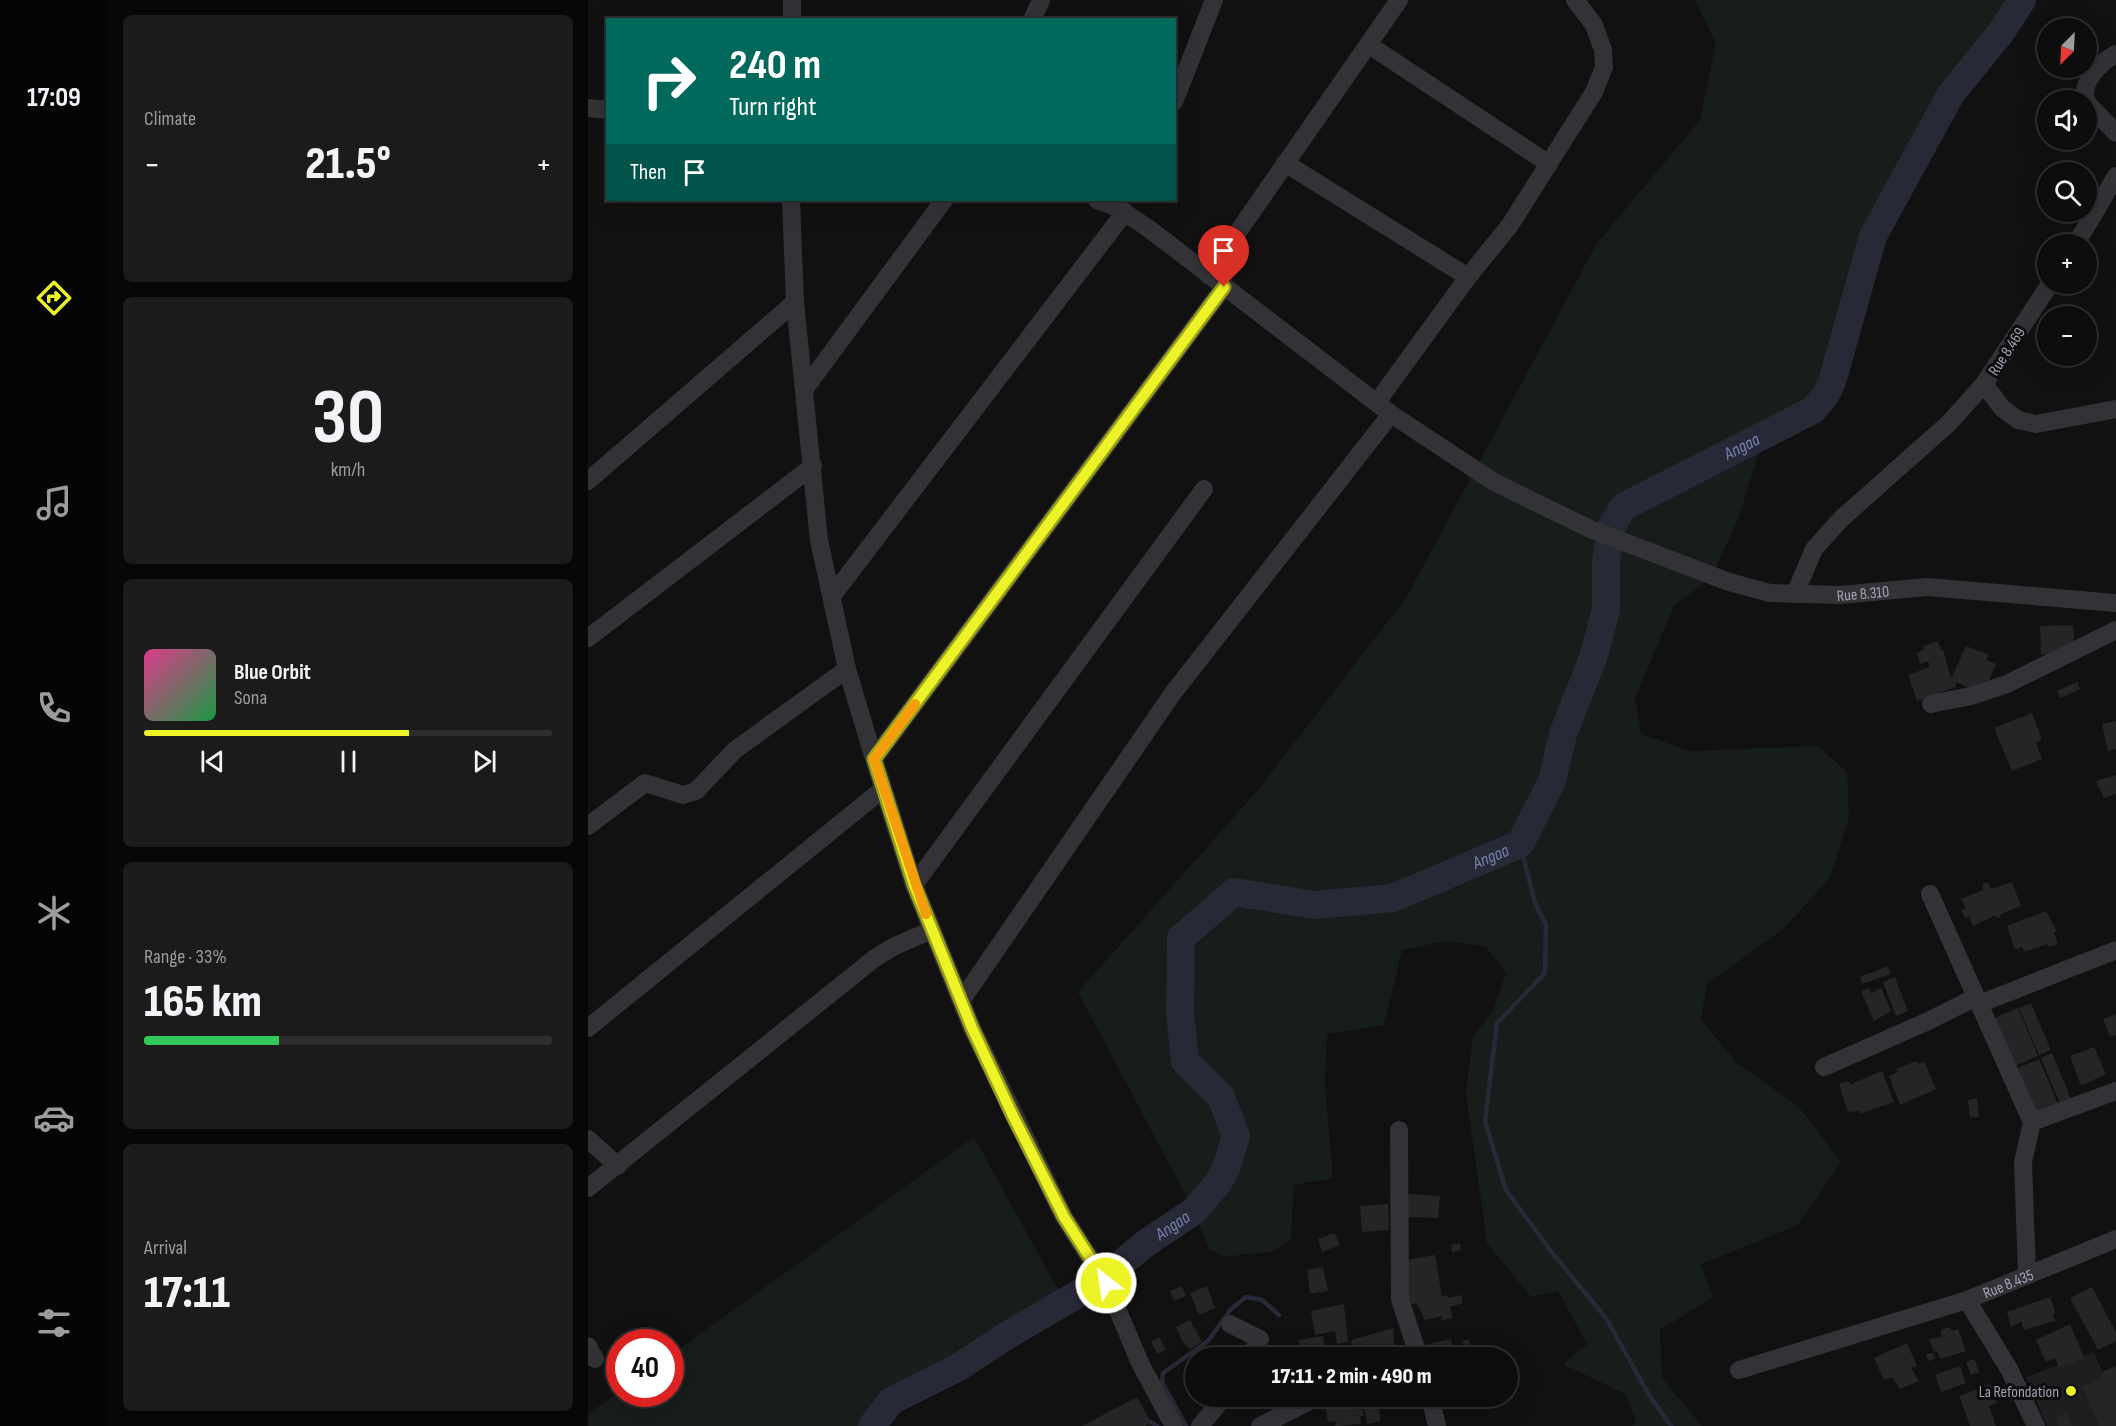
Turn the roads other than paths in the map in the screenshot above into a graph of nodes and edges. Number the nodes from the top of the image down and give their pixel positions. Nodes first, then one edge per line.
1 (792, 0) edge
2 (1041, 0) edge
3 (1214, 0) edge
4 (1399, 0) edge
5 (1575, 0) edge
6 (792, 18) edge
7 (1033, 18) edge
8 (1369, 45) junction
9 (2116, 54) edge
10 (2085, 90) edge
11 (1176, 97) edge
12 (588, 108) edge
13 (606, 110) edge
14 (2097, 113) edge
15 (2116, 133) edge
16 (1285, 163) junction
17 (1549, 164) junction
18 (2116, 176) edge
19 (791, 201) edge
20 (943, 201) edge
21 (1101, 201) edge
22 (1121, 206) edge
23 (2082, 234) edge
24 (1208, 275) junction
25 (1468, 277) junction
26 (1224, 287) junction
27 (2043, 294) edge
28 (795, 302) junction
29 (1984, 384) junction
30 (804, 390) junction
31 (1377, 402) junction
32 (2116, 409) edge
33 (1391, 414) junction
34 (813, 466) junction
35 (588, 481) edge
36 (1204, 489) dead end
37 (1795, 594) junction
38 (832, 596) junction
39 (2116, 603) edge
40 (2116, 630) edge
41 (588, 638) edge
42 (847, 669) junction
43 (1931, 704) dead end
44 (874, 759) junction
45 (884, 789) junction
46 (588, 826) edge
47 (914, 885) junction
48 (1930, 894) dead end
49 (932, 930) junction
50 (2116, 950) edge
51 (961, 1001) junction
52 (1978, 1001) junction
53 (588, 1028) edge
54 (1824, 1066) dead end
55 (2116, 1091) edge
56 (2032, 1122) junction
57 (1399, 1130) dead end
58 (588, 1139) edge
59 (618, 1166) junction
60 (588, 1188) edge
61 (2116, 1239) edge
62 (2027, 1274) junction
63 (1966, 1300) junction
64 (1230, 1324) dead end
65 (1255, 1347) edge
66 (1415, 1347) edge
67 (1738, 1371) dead end
68 (1216, 1407) edge
69 (1298, 1407) edge
70 (1433, 1407) edge
71 (2031, 1425) edge
72 (1174, 1426) edge
73 (1200, 1426) edge
74 (1260, 1426) edge
75 (1437, 1426) edge

1 - 6 street
2 - 7 street
3 - 11 street
4 - 8 street
5 - 17 street
8 - 16 street
8 - 17 street
9 - 10 street
12 - 13 street
14 - 15 street
16 - 24 street
16 - 25 street
17 - 25 street
18 - 23 street
19 - 28 street
20 - 30 street
21 - 22 street, Rue 8.310
22 - 24 street, Rue 8.310
22 - 38 street
24 - 26 street, Rue 8.310
25 - 31 street
26 - 31 street, Rue 8.310
26 - 44 street
27 - 29 street, Rue 8.469
28 - 30 street
28 - 35 street
29 - 32 street, Rue 8.469
29 - 37 street
30 - 34 street
31 - 33 street, Rue 8.310
33 - 37 street, Rue 8.310
33 - 51 street
34 - 38 street
34 - 41 street
36 - 47 street
37 - 39 street, Rue 8.310
38 - 42 street
40 - 43 street
42 - 44 street
42 - 46 street
44 - 45 street
45 - 47 street
45 - 53 street
47 - 49 street
48 - 52 street
49 - 51 street
49 - 59 street
50 - 52 street
51 - 72 street
52 - 54 street
52 - 56 street
55 - 56 street
56 - 62 street
57 - 66 street
58 - 59 street
59 - 60 street
61 - 62 street, Rue 8.435
62 - 63 street, Rue 8.435
63 - 67 street
63 - 71 street, Rue 8.435
64 - 65 street
68 - 73 street
69 - 74 street
70 - 75 street

